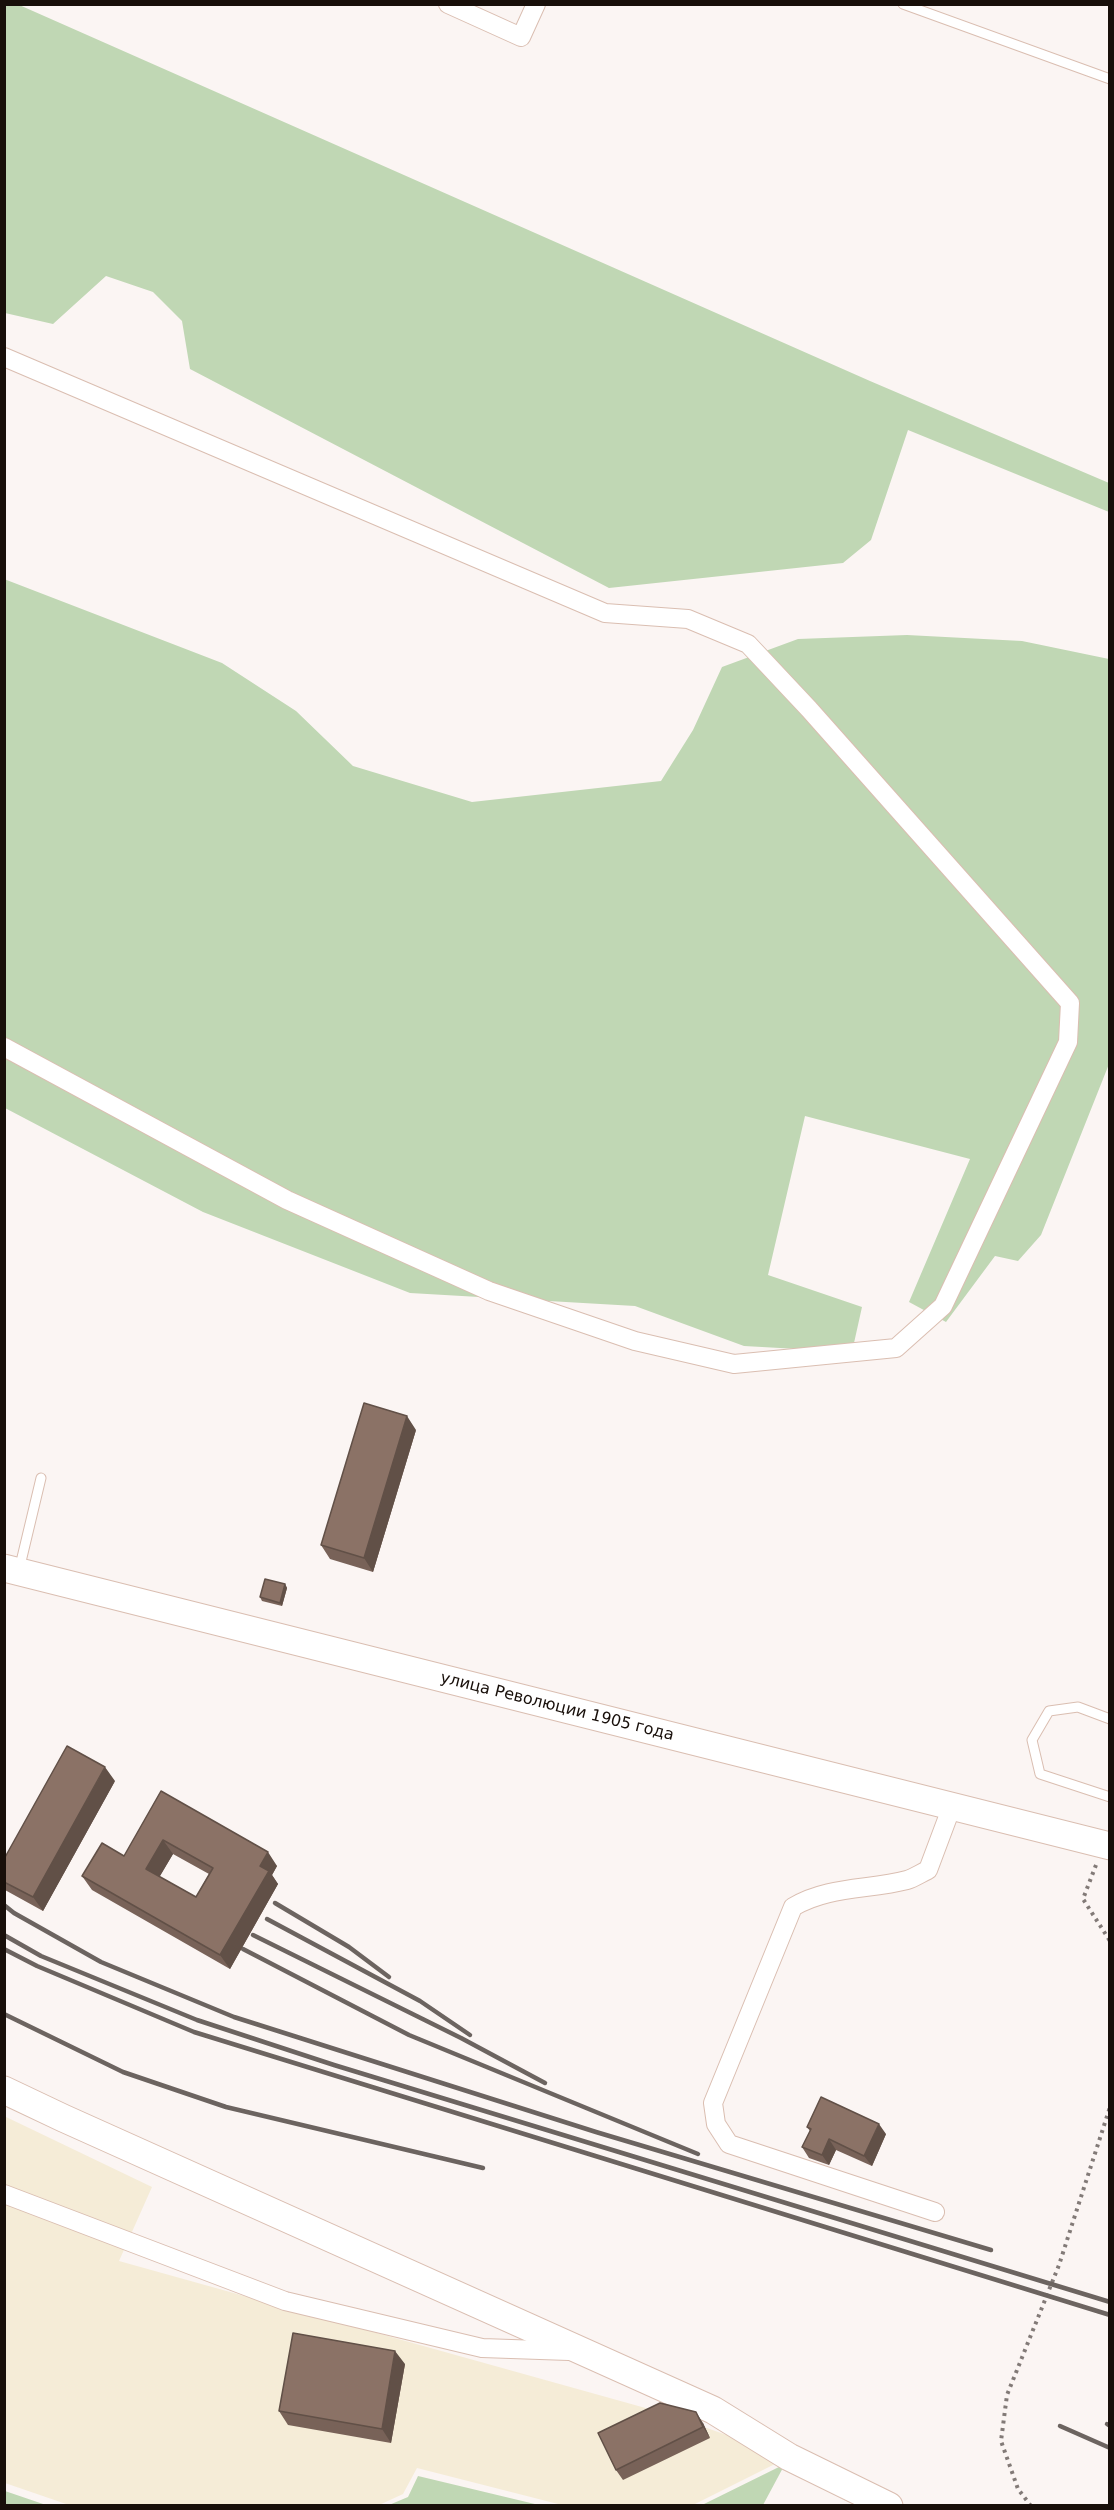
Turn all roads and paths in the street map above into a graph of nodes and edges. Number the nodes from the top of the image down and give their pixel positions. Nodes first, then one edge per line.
1 (448, 4) edge
2 (536, 4) edge
3 (903, 4) edge
4 (1110, 79) edge
5 (4, 357) edge
6 (4, 1047) edge
7 (41, 1478) dead end
8 (12, 1570) edge
9 (1110, 1719) edge
10 (1110, 1797) edge
11 (952, 1806) junction
12 (1106, 1845) edge
13 (1110, 1941) edge
14 (4, 2090) edge
15 (1110, 2107) edge
16 (4, 2194) edge
17 (935, 2212) dead end
18 (577, 2351) junction
19 (889, 2505) edge
20 (1030, 2505) edge

1 - 2 street
3 - 4 lane
5 - 6 street
7 - 8 lane
8 - 11 main road, улица Революции 1905 года
9 - 10 lane
11 - 12 main road, улица Революции 1905 года
11 - 17 street
12 - 13 path
14 - 18 main road
15 - 20 path
16 - 18 street
18 - 19 main road

